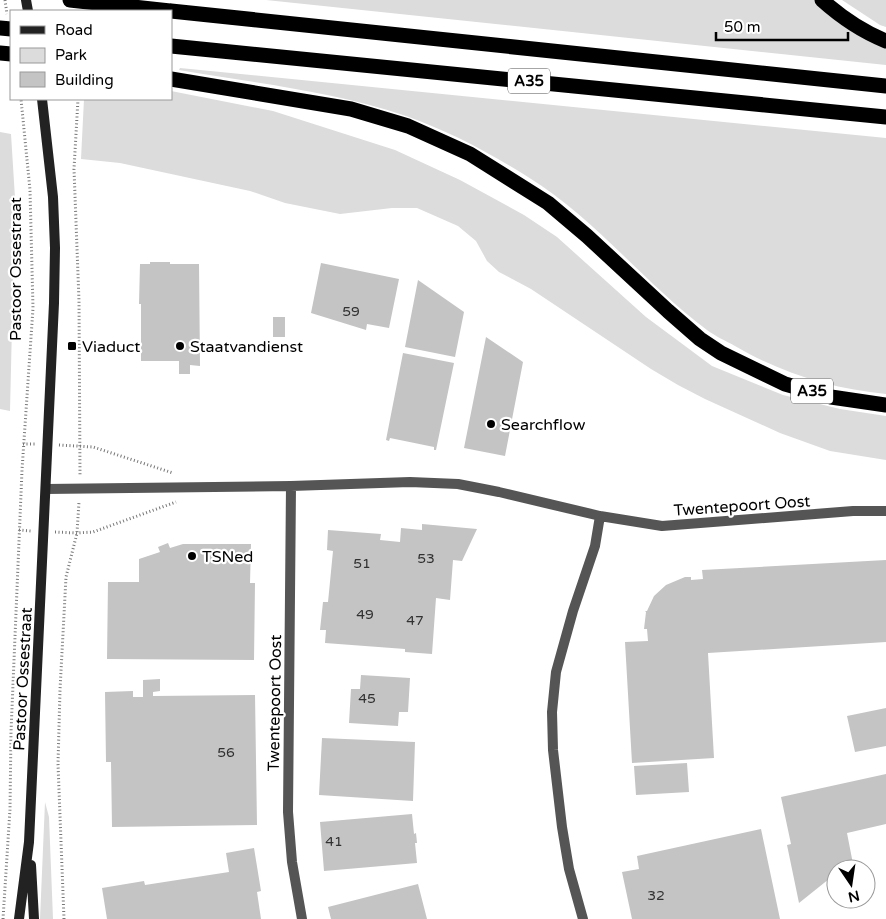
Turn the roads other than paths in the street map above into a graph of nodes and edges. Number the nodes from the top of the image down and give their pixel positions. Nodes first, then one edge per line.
1 (70, 0) edge
2 (822, 0) edge
3 (162, 10) edge
4 (172, 11) edge
5 (886, 40) edge
6 (172, 46) edge
7 (172, 79) edge
8 (886, 86) edge
9 (42, 100) edge
10 (886, 117) edge
11 (886, 405) edge
12 (291, 486) junction
13 (46, 489) junction
14 (886, 511) edge
15 (600, 516) junction
16 (29, 842) junction
17 (19, 919) edge
18 (34, 919) edge
19 (302, 919) edge
20 (584, 919) edge

1 - 3 highway, A35
2 - 5 highway
4 - 8 highway, A35
6 - 10 highway, A35
7 - 11 highway, A35
9 - 13 main road, Pastoor Ossestraat
12 - 13 street, Twentepoort Oost
12 - 15 street, Twentepoort Oost
12 - 19 street, Twentepoort Oost
13 - 16 main road, Pastoor Ossestraat
14 - 15 street, Twentepoort Oost
15 - 20 street
16 - 17 main road, Pastoor Ossestraat
16 - 18 main road, Pastoor Ossestraat

